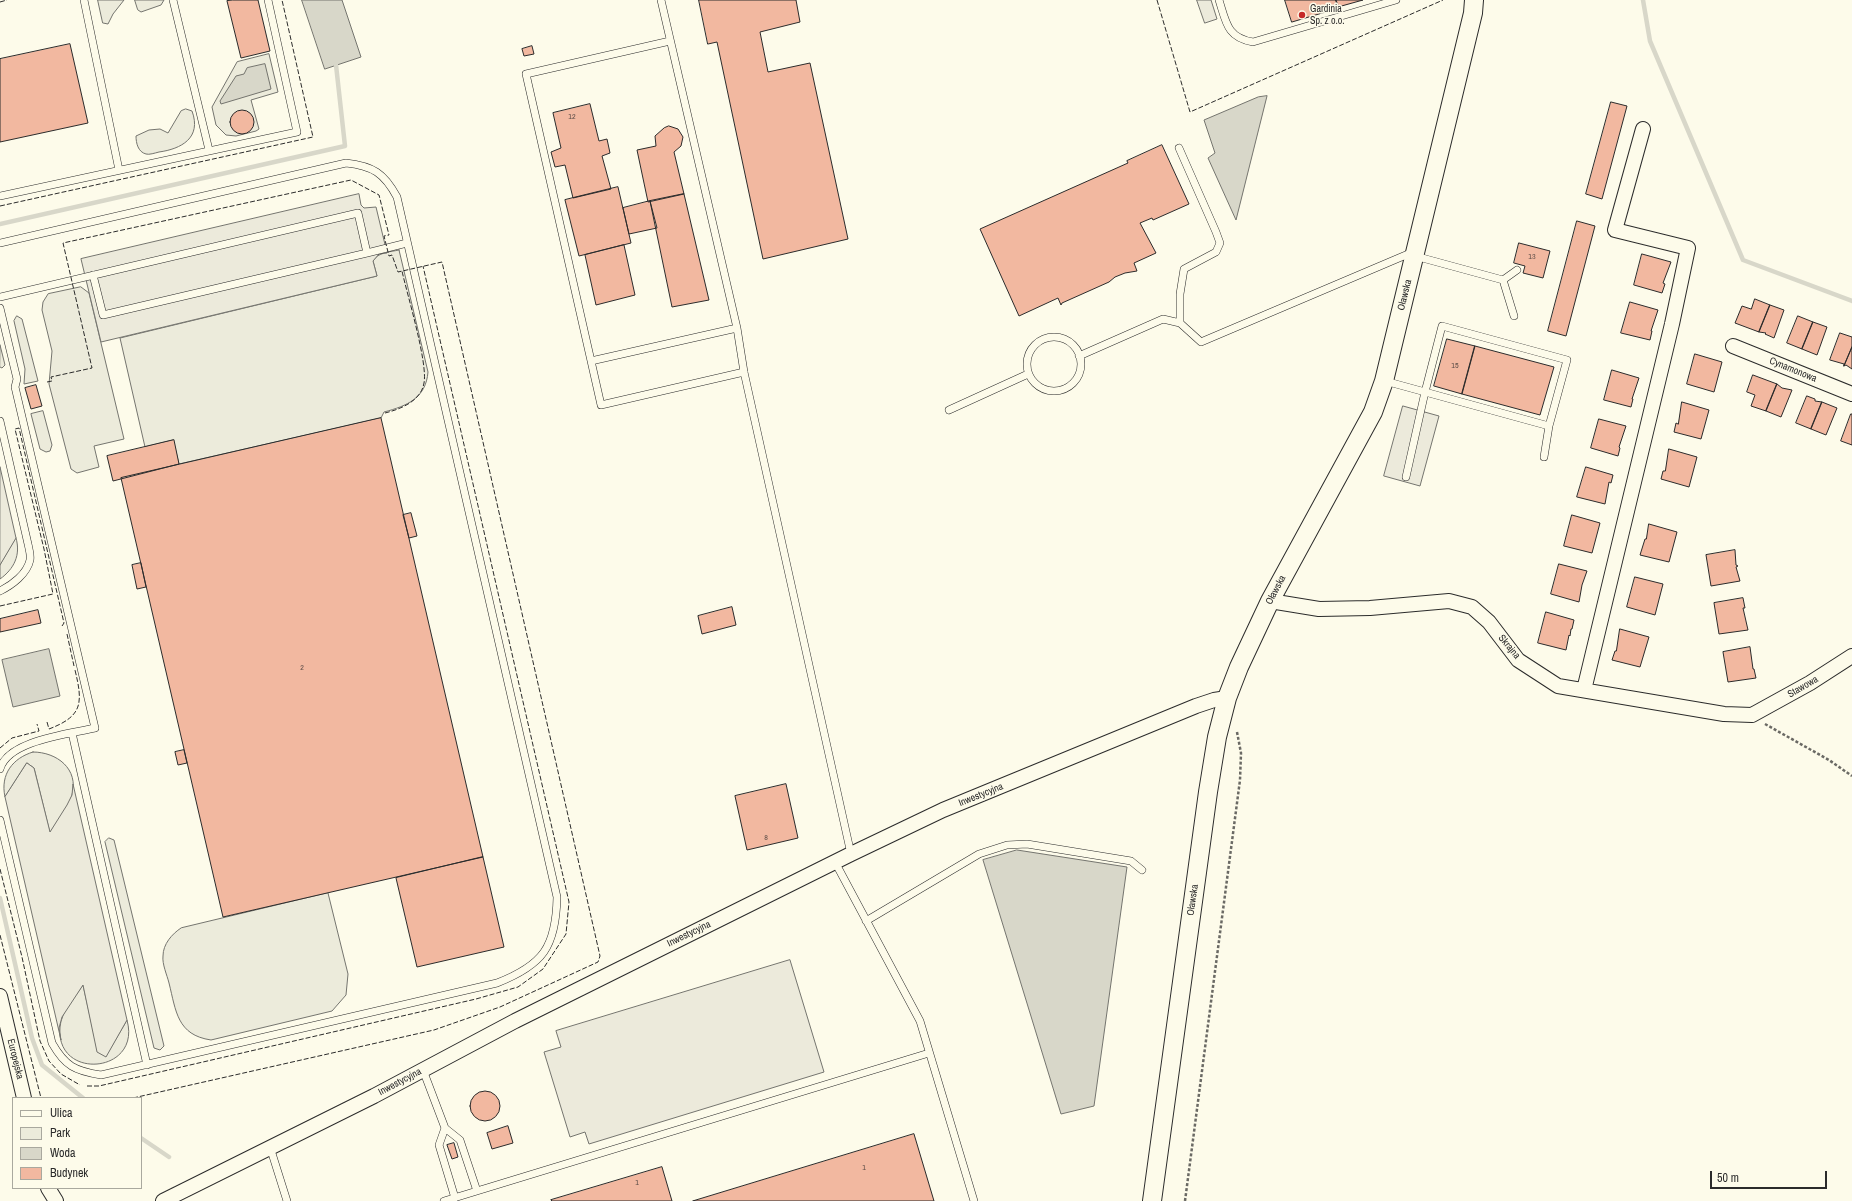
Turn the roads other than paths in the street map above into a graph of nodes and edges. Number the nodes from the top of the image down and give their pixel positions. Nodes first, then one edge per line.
1 (84, 0) edge
2 (173, 0) edge
3 (268, 0) edge
4 (661, 0) edge
5 (1219, 0) edge
6 (1396, 0) edge
7 (1474, 0) edge
8 (670, 41) junction
9 (1643, 129) dead end
10 (1179, 148) dead end
11 (210, 150) junction
12 (119, 170) junction
13 (0, 196) edge
14 (0, 243) edge
15 (408, 244) junction
16 (367, 253) junction
17 (1415, 254) junction
18 (1517, 270) dead end
19 (93, 275) junction
20 (1503, 280) junction
21 (0, 297) edge
22 (0, 308) edge
23 (1514, 316) dead end
24 (1180, 324) junction
25 (737, 328) junction
26 (1733, 346) dead end
27 (1079, 356) junction
28 (591, 361) junction
29 (744, 372) junction
30 (1028, 374) junction
31 (1384, 381) junction
32 (1425, 392) junction
33 (1852, 394) edge
34 (949, 410) dead end
35 (0, 420) edge
36 (1549, 426) junction
37 (1544, 457) dead end
38 (1406, 477) dead end
39 (0, 590) edge
40 (1270, 601) junction
41 (1852, 656) edge
42 (1584, 690) junction
43 (1228, 698) junction
44 (1752, 715) joint
45 (72, 733) junction
46 (0, 769) edge
47 (0, 820) edge
48 (851, 854) junction
49 (835, 862) junction
50 (1142, 870) dead end
51 (866, 921) junction
52 (0, 996) edge
53 (930, 1054) junction
54 (147, 1065) junction
55 (423, 1070) junction
56 (24, 1097) edge
57 (445, 1128) junction
58 (270, 1147) junction
59 (49, 1189) edge
60 (476, 1191) junction
61 (455, 1198) junction
62 (56, 1201) edge
63 (163, 1201) edge
64 (287, 1201) edge
65 (444, 1201) edge
66 (974, 1201) edge
67 (1152, 1201) edge

1 - 12 lane
2 - 11 lane
3 - 11 lane
4 - 8 lane
5 - 6 lane
7 - 17 street, Oławska
8 - 25 lane
8 - 28 lane
9 - 42 street
10 - 24 lane
11 - 12 lane
12 - 13 lane
14 - 15 lane
15 - 16 lane
15 - 54 lane
16 - 19 lane
16 - 19 lane
17 - 20 lane
17 - 24 lane
17 - 31 street, Oławska
18 - 20 lane
19 - 21 lane
20 - 23 lane
22 - 45 lane
24 - 27 lane
25 - 28 lane
25 - 29 lane
26 - 33 street, Cynamonowa
27 - 30 lane
27 - 30 lane
28 - 29 lane
29 - 48 lane
30 - 34 lane
31 - 32 lane
31 - 40 street, Oławska
32 - 36 lane
32 - 36 lane
32 - 38 lane
35 - 39 lane
36 - 37 lane
40 - 42 street, Skrajna
40 - 43 street, Oławska
41 - 44 street, Stawowa
42 - 44 street, Skrajna
43 - 48 street, Inwestycyjna
43 - 67 street, Oławska
45 - 46 lane
45 - 54 lane
47 - 54 lane
48 - 49 street, Inwestycyjna
49 - 51 lane
49 - 55 street, Inwestycyjna
50 - 51 lane
51 - 53 lane
52 - 56 street, Europejska
53 - 60 lane
53 - 66 lane
55 - 57 lane
55 - 58 street, Inwestycyjna
57 - 60 lane
57 - 61 lane
58 - 63 street, Inwestycyjna
58 - 64 lane
59 - 62 street
60 - 61 lane
61 - 65 lane

